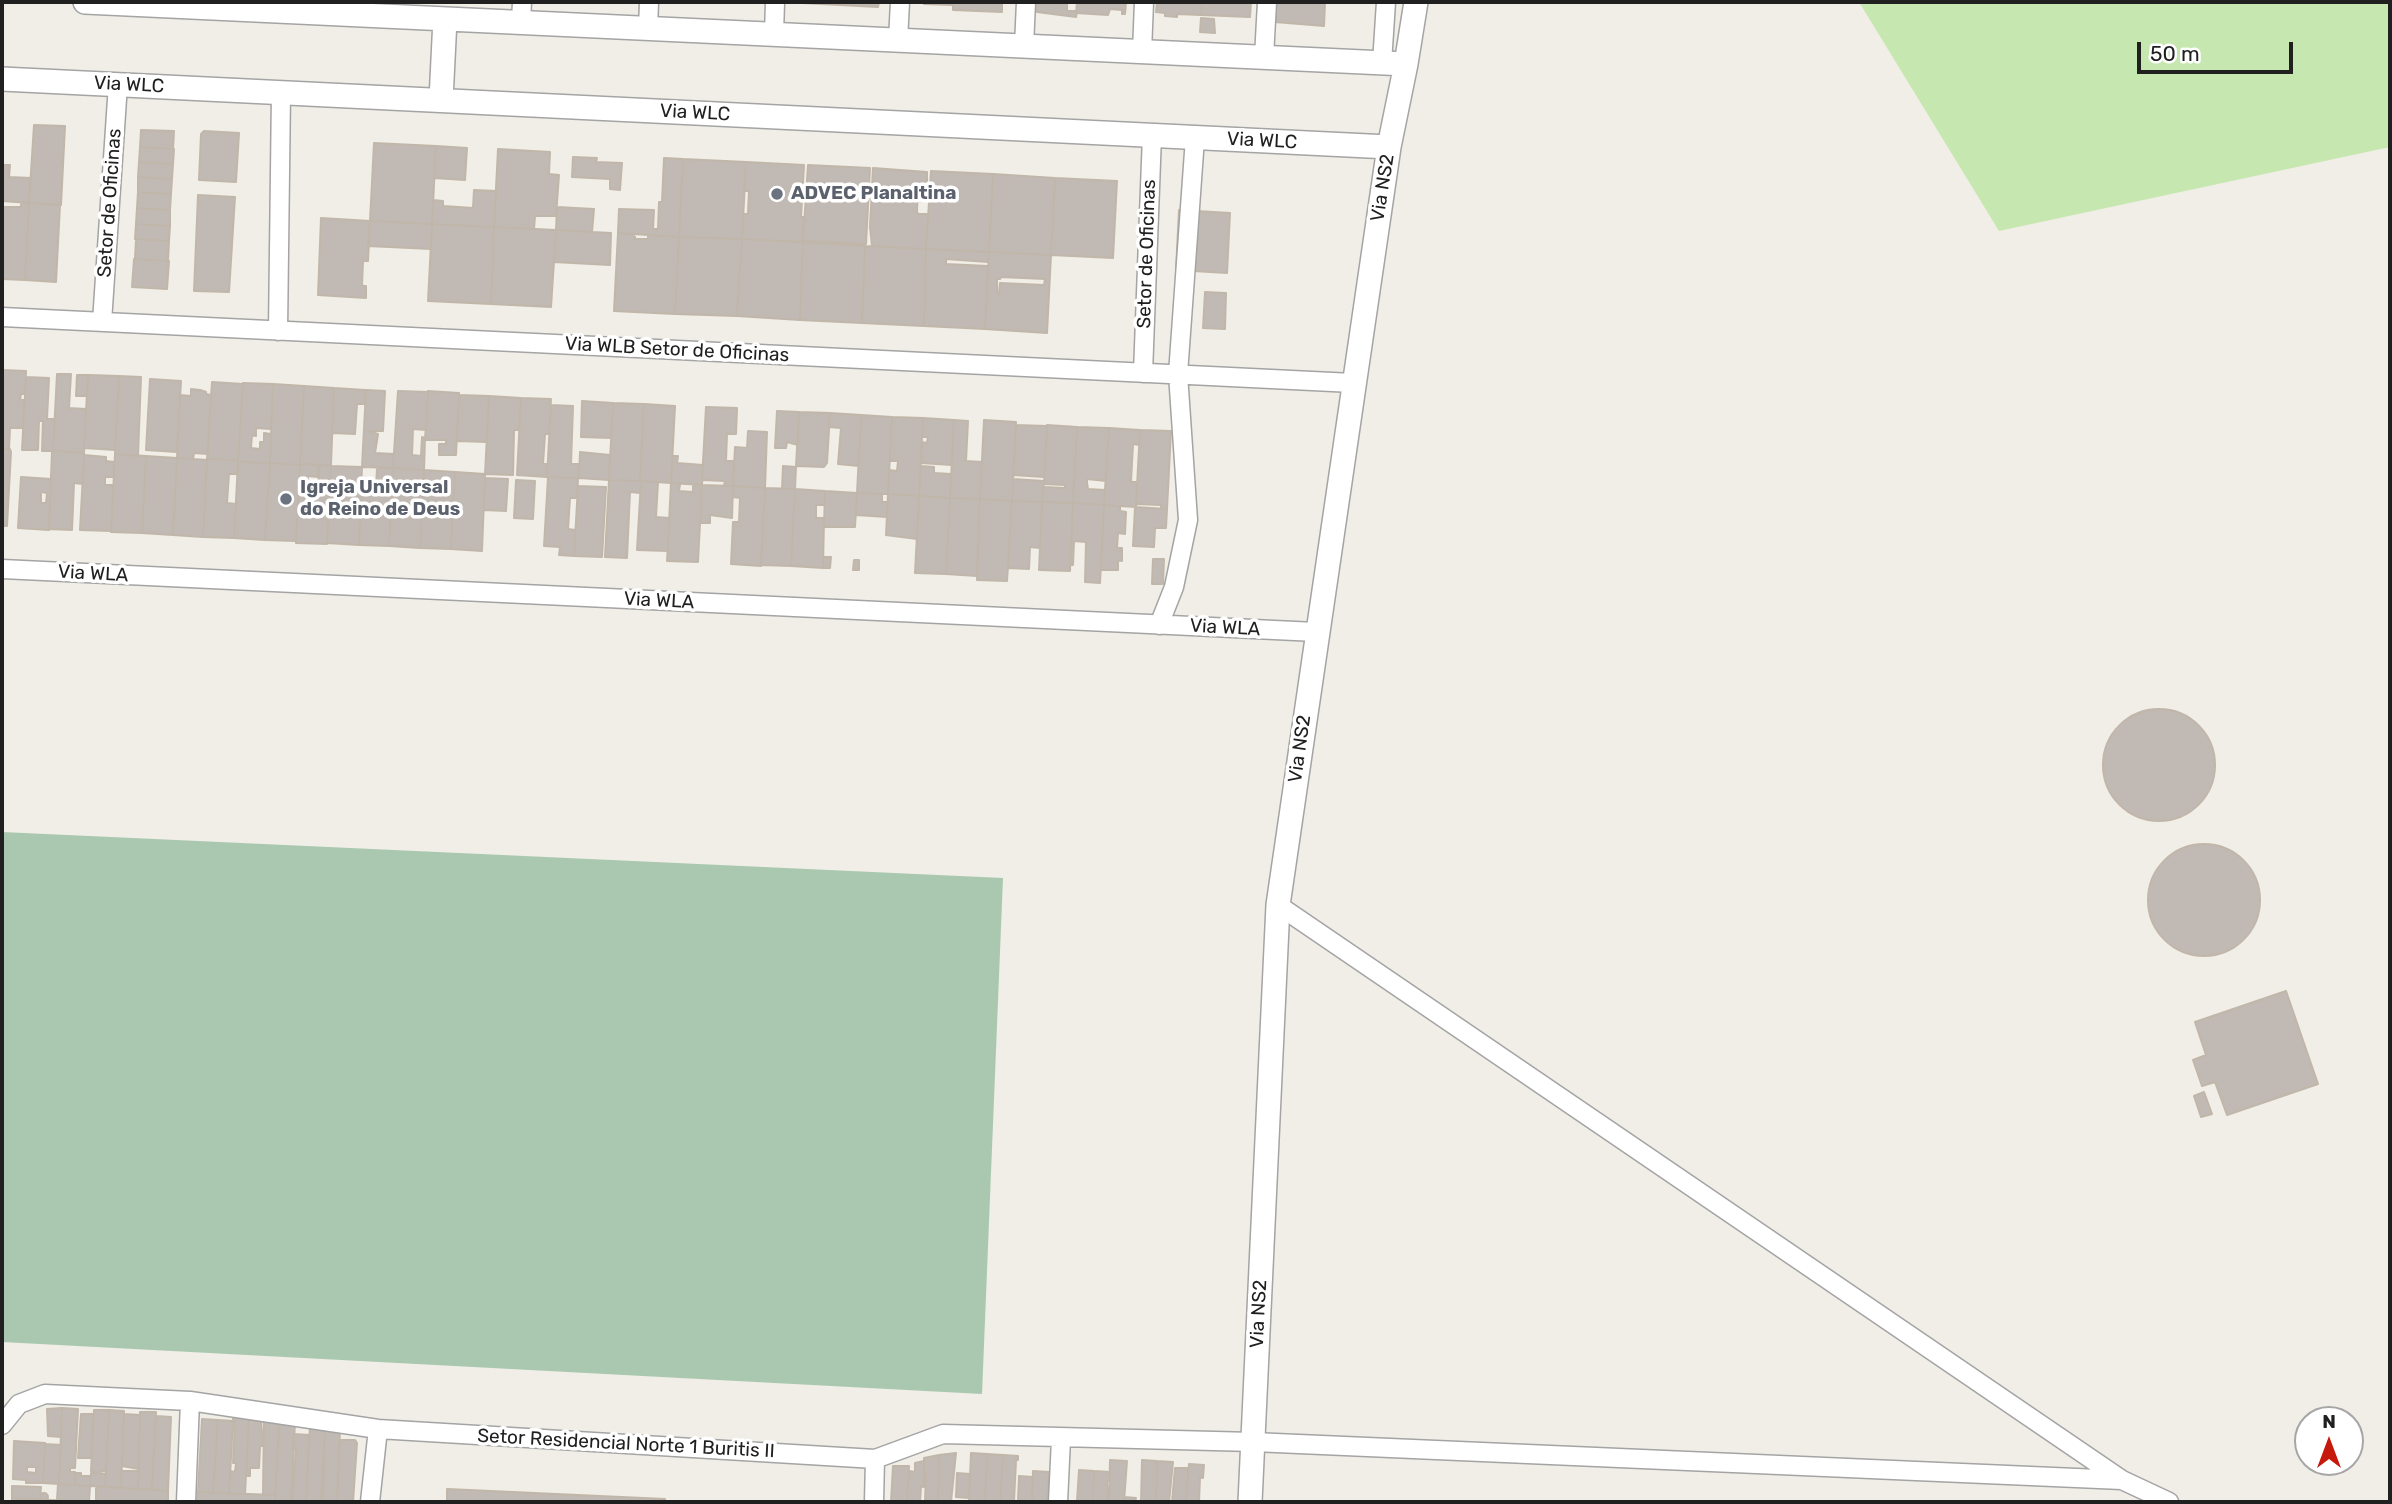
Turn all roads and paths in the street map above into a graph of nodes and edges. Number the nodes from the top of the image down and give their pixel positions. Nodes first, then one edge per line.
1 (85, 2) edge
2 (649, 2) edge
3 (775, 2) edge
4 (900, 2) edge
5 (1026, 2) edge
6 (1144, 2) edge
7 (1267, 2) edge
8 (1386, 2) edge
9 (1416, 2) edge
10 (152, 3) edge
11 (279, 6) edge
12 (402, 9) edge
13 (521, 12) edge
14 (445, 19) junction
15 (648, 28) junction
16 (774, 34) junction
17 (898, 40) junction
18 (1024, 46) junction
19 (1142, 52) junction
20 (1264, 57) junction
21 (1382, 63) junction
22 (1406, 64) junction
23 (2, 79) edge
24 (118, 84) junction
25 (281, 92) junction
26 (441, 100) junction
27 (1152, 135) junction
28 (1195, 138) junction
29 (1389, 147) junction
30 (2, 317) edge
31 (102, 322) junction
32 (278, 331) junction
33 (1143, 373) junction
34 (1178, 374) junction
35 (1353, 383) junction
36 (2, 569) edge
37 (1159, 625) junction
38 (1316, 632) junction
39 (1278, 905) junction
40 (190, 1401) junction
41 (2, 1425) edge
42 (377, 1429) junction
43 (1061, 1439) junction
44 (1253, 1442) junction
45 (875, 1459) junction
46 (2122, 1480) junction
47 (186, 1502) edge
48 (370, 1502) edge
49 (874, 1502) edge
50 (1058, 1502) edge
51 (1250, 1502) edge
52 (2169, 1502) edge

1 - 10 street
2 - 15 street
3 - 16 street
4 - 17 street
5 - 18 street
6 - 19 street
7 - 20 street
8 - 21 street
9 - 22 street, Via NS2
10 - 11 street
11 - 12 street
12 - 14 street
13 - 14 street
13 - 15 street
14 - 26 street
15 - 16 street
16 - 17 street
17 - 18 street
18 - 19 street
19 - 20 street
20 - 21 street
21 - 22 street
22 - 29 street, Via NS2
23 - 24 street, Via WLC
24 - 25 street, Via WLC
24 - 31 street, Setor de Oficinas
25 - 26 street, Via WLC
25 - 32 street
26 - 27 street, Via WLC
27 - 28 street, Via WLC
27 - 33 street, Setor de Oficinas
28 - 29 street, Via WLC
28 - 34 street
29 - 35 street, Via NS2
30 - 31 street, Via WLB Setor de Oficinas
31 - 32 street, Via WLB Setor de Oficinas
32 - 33 street, Via WLB Setor de Oficinas
33 - 34 street, Via WLB Setor de Oficinas
34 - 35 street, Via WLB Setor de Oficinas
34 - 37 street
35 - 38 street, Via NS2
36 - 37 street, Via WLA
37 - 38 street, Via WLA
38 - 39 street, Via NS2
39 - 44 street, Via NS2
39 - 46 street
40 - 41 street, Setor Residencial Norte 1 Buritis II
40 - 42 street, Setor Residencial Norte 1 Buritis II
40 - 47 street
42 - 45 street, Setor Residencial Norte 1 Buritis II
42 - 48 street
43 - 44 street, Setor Residencial Norte 1 Buritis II
43 - 45 street, Setor Residencial Norte 1 Buritis II
43 - 50 street
44 - 46 street, Setor Residencial Norte 1 Buritis II
44 - 51 street, Via NS2
45 - 49 street
46 - 52 street

